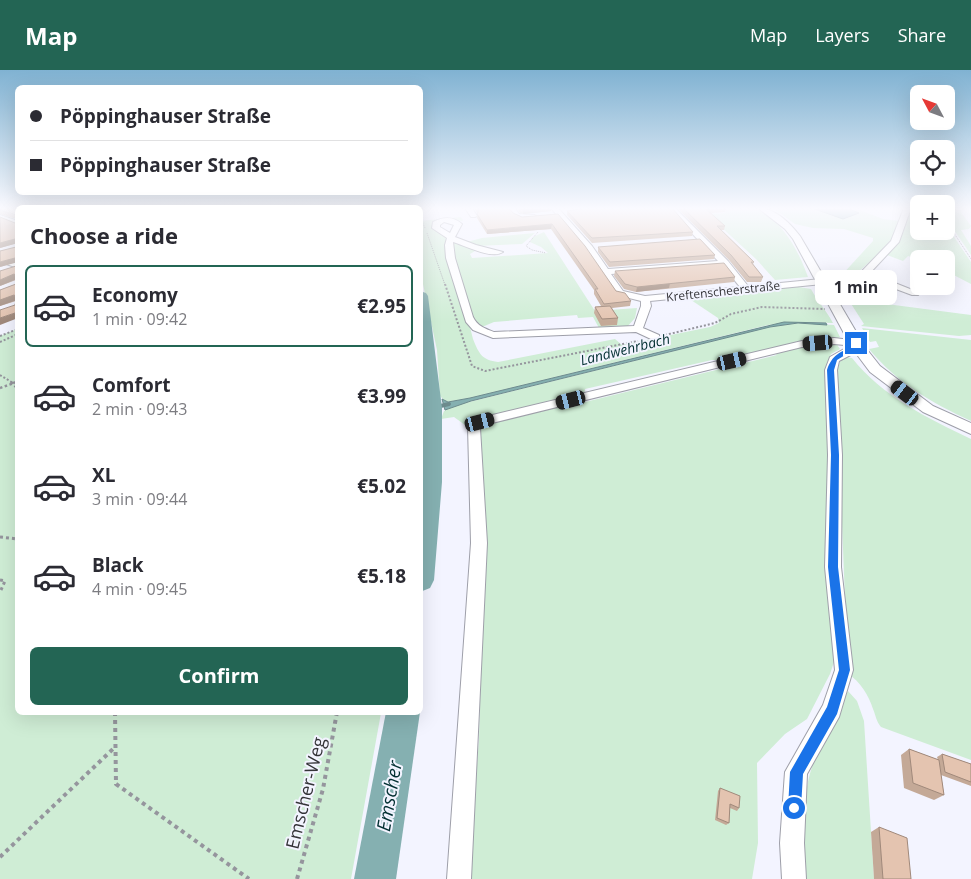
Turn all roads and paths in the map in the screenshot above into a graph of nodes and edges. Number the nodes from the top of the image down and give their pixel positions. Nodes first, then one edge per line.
1 (449, 246) edge
2 (470, 246) edge
3 (526, 246) edge
4 (587, 246) edge
5 (708, 246) edge
6 (801, 246) edge
7 (891, 246) edge
8 (963, 246) edge
9 (598, 247) edge
10 (589, 248) junction
11 (9, 250) edge
12 (0, 252) edge
13 (499, 252) dead end
14 (546, 253) dead end
15 (0, 258) edge
16 (971, 258) edge
17 (725, 263) junction
18 (15, 265) edge
19 (15, 267) edge
20 (0, 272) edge
21 (604, 272) junction
22 (864, 274) junction
23 (821, 281) junction
24 (746, 289) junction
25 (910, 291) edge
26 (646, 298) junction
27 (638, 329) junction
28 (15, 330) edge
29 (15, 335) edge
30 (0, 336) edge
31 (655, 337) dead end
32 (0, 342) edge
33 (858, 346) junction
34 (0, 375) edge
35 (13, 383) junction
36 (15, 385) edge
37 (0, 388) edge
38 (971, 429) edge
39 (0, 536) edge
40 (15, 538) edge
41 (0, 580) edge
42 (0, 592) edge
43 (116, 715) edge
44 (336, 715) edge
45 (115, 747) junction
46 (0, 857) edge
47 (249, 879) edge
48 (297, 879) edge
49 (459, 879) edge
50 (794, 879) edge

1 - 27 street
2 - 13 street
3 - 14 path
4 - 10 street
5 - 17 street
6 - 23 main road
7 - 22 street
8 - 16 path
9 - 10 street
10 - 21 street
11 - 12 street
15 - 18 street
17 - 21 street
17 - 24 street
19 - 20 street
21 - 26 street, Kreftenscheerstraße
22 - 23 street, Kreftenscheerstraße
22 - 25 street
23 - 24 street, Kreftenscheerstraße
23 - 33 main road
24 - 26 street, Kreftenscheerstraße
26 - 27 street
27 - 31 lane
28 - 30 path
29 - 32 path
33 - 38 main road
33 - 49 street
33 - 50 street
34 - 35 path
35 - 36 path
35 - 37 path
39 - 40 path
41 - 42 path
43 - 45 path
44 - 48 path, Emscher-Weg
45 - 46 path
45 - 47 path

